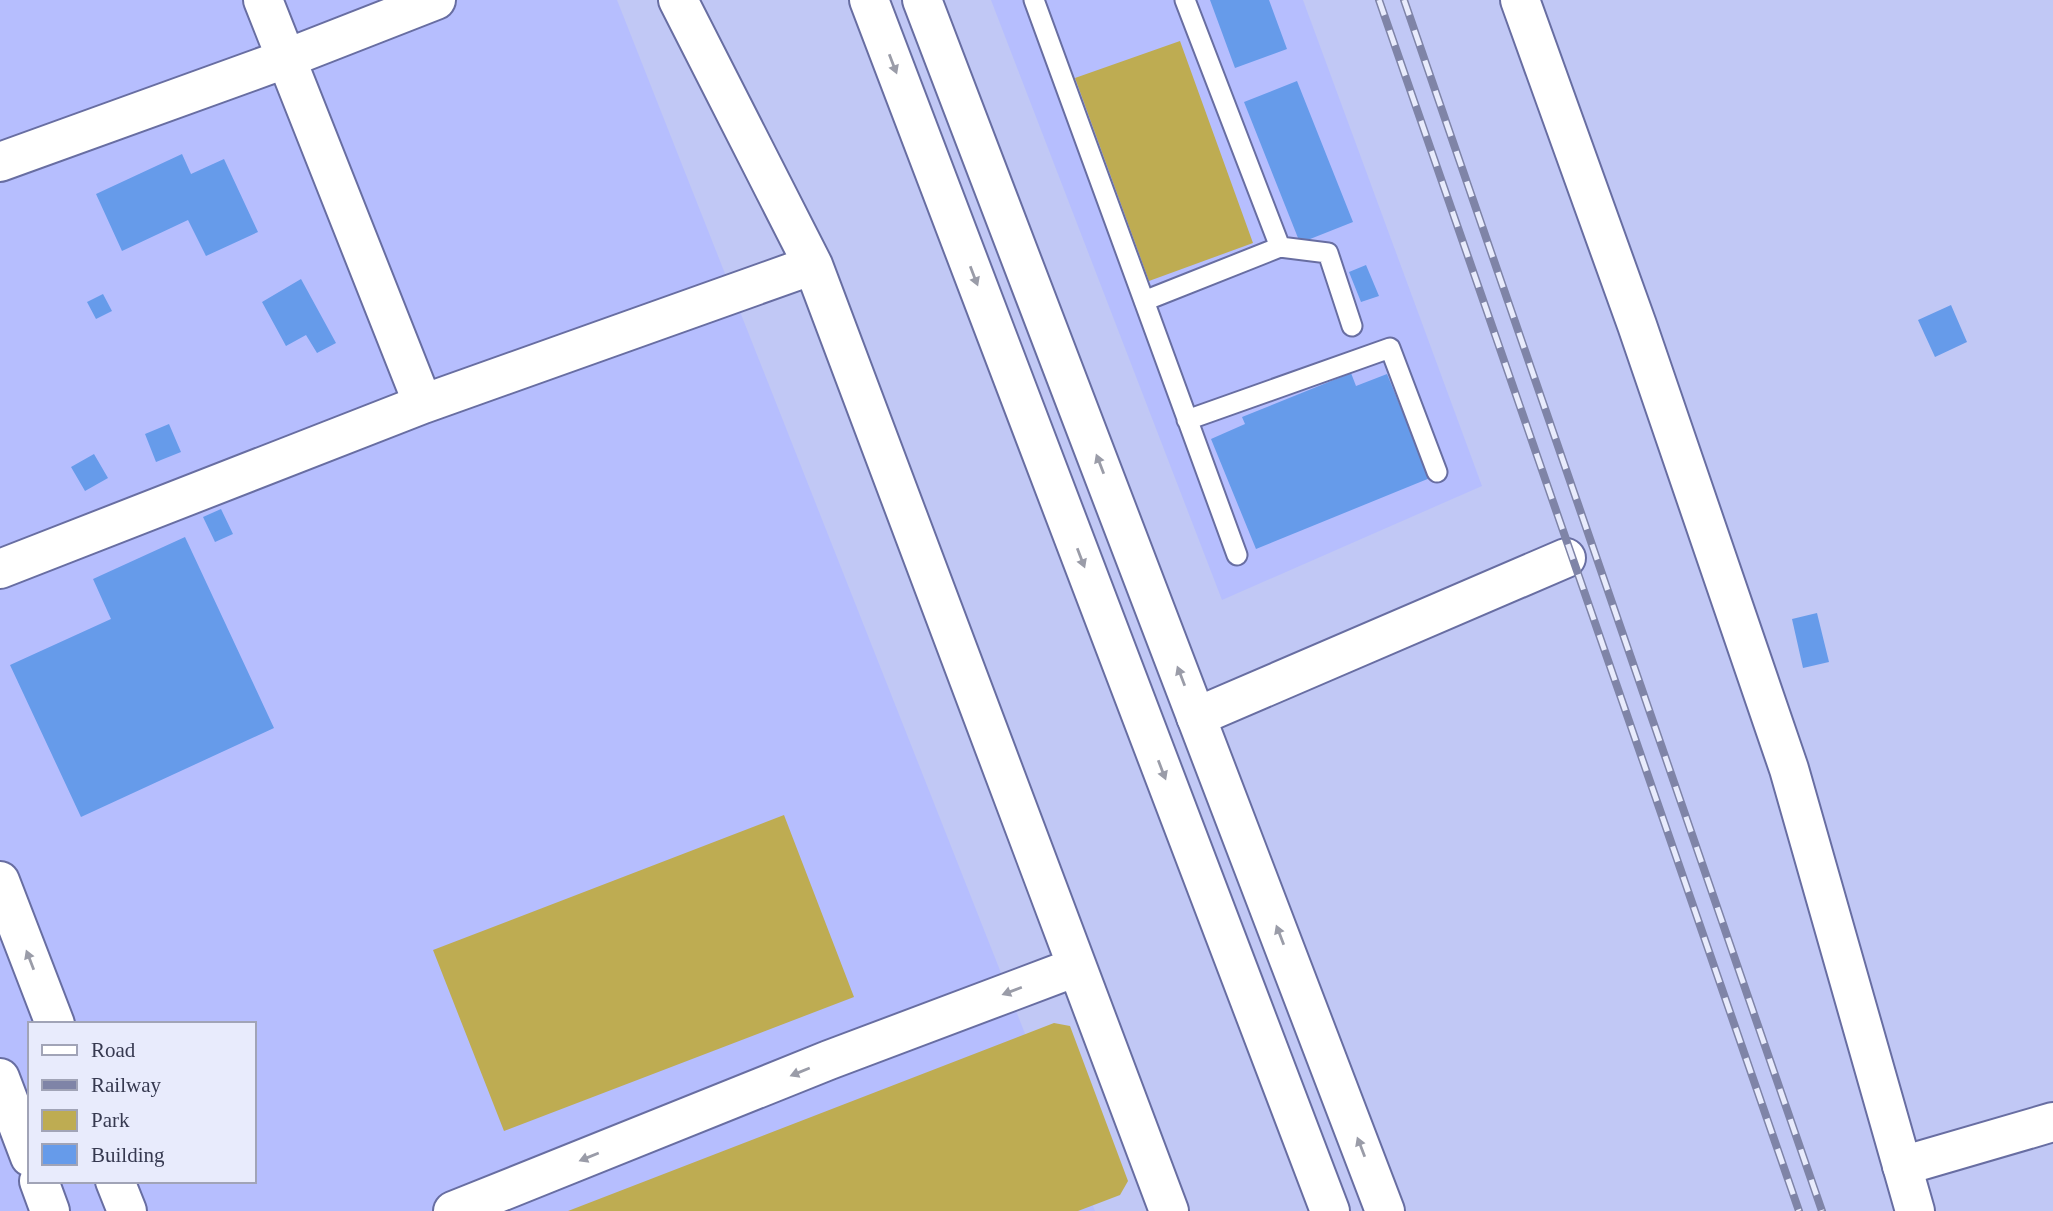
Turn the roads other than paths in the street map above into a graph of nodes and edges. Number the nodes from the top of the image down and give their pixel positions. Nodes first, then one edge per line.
1 (263, 0) edge
2 (436, 0) edge
3 (678, 0) edge
4 (869, 0) edge
5 (922, 0) edge
6 (1034, 0) edge
7 (1185, 0) edge
8 (1520, 0) edge
9 (285, 59) junction
10 (0, 162) edge
11 (1280, 247) junction
12 (813, 265) junction
13 (1143, 301) junction
14 (1352, 326) dead end
15 (423, 404) junction
16 (1187, 420) junction
17 (1437, 471) dead end
18 (1237, 555) dead end
19 (1566, 558) dead end
20 (0, 569) edge
21 (1196, 717) junction
22 (0, 881) edge
23 (1076, 967) junction
24 (54, 1022) edge
25 (0, 1078) edge
26 (2053, 1122) edge
27 (28, 1152) edge
28 (1902, 1166) junction
29 (40, 1183) edge
30 (116, 1183) edge
31 (50, 1211) edge
32 (127, 1211) edge
33 (453, 1211) edge
34 (1169, 1211) edge
35 (1330, 1211) edge
36 (1385, 1211) edge
37 (1915, 1211) edge

1 - 9 main road
2 - 9 main road
3 - 12 main road
4 -> 35 main road
21 -> 5 main road
6 - 13 lane
7 - 11 lane
8 - 28 main road
9 - 10 main road
9 - 15 main road
11 - 13 lane
11 - 14 lane
12 - 15 main road
12 - 23 main road
13 - 16 lane
15 - 20 main road
16 - 17 lane
16 - 18 lane
19 - 21 main road
36 -> 21 main road
24 -> 22 main road
23 -> 33 main road
23 - 34 main road
25 - 27 main road
26 - 28 main road
28 - 37 main road
29 - 31 main road
30 - 32 main road

